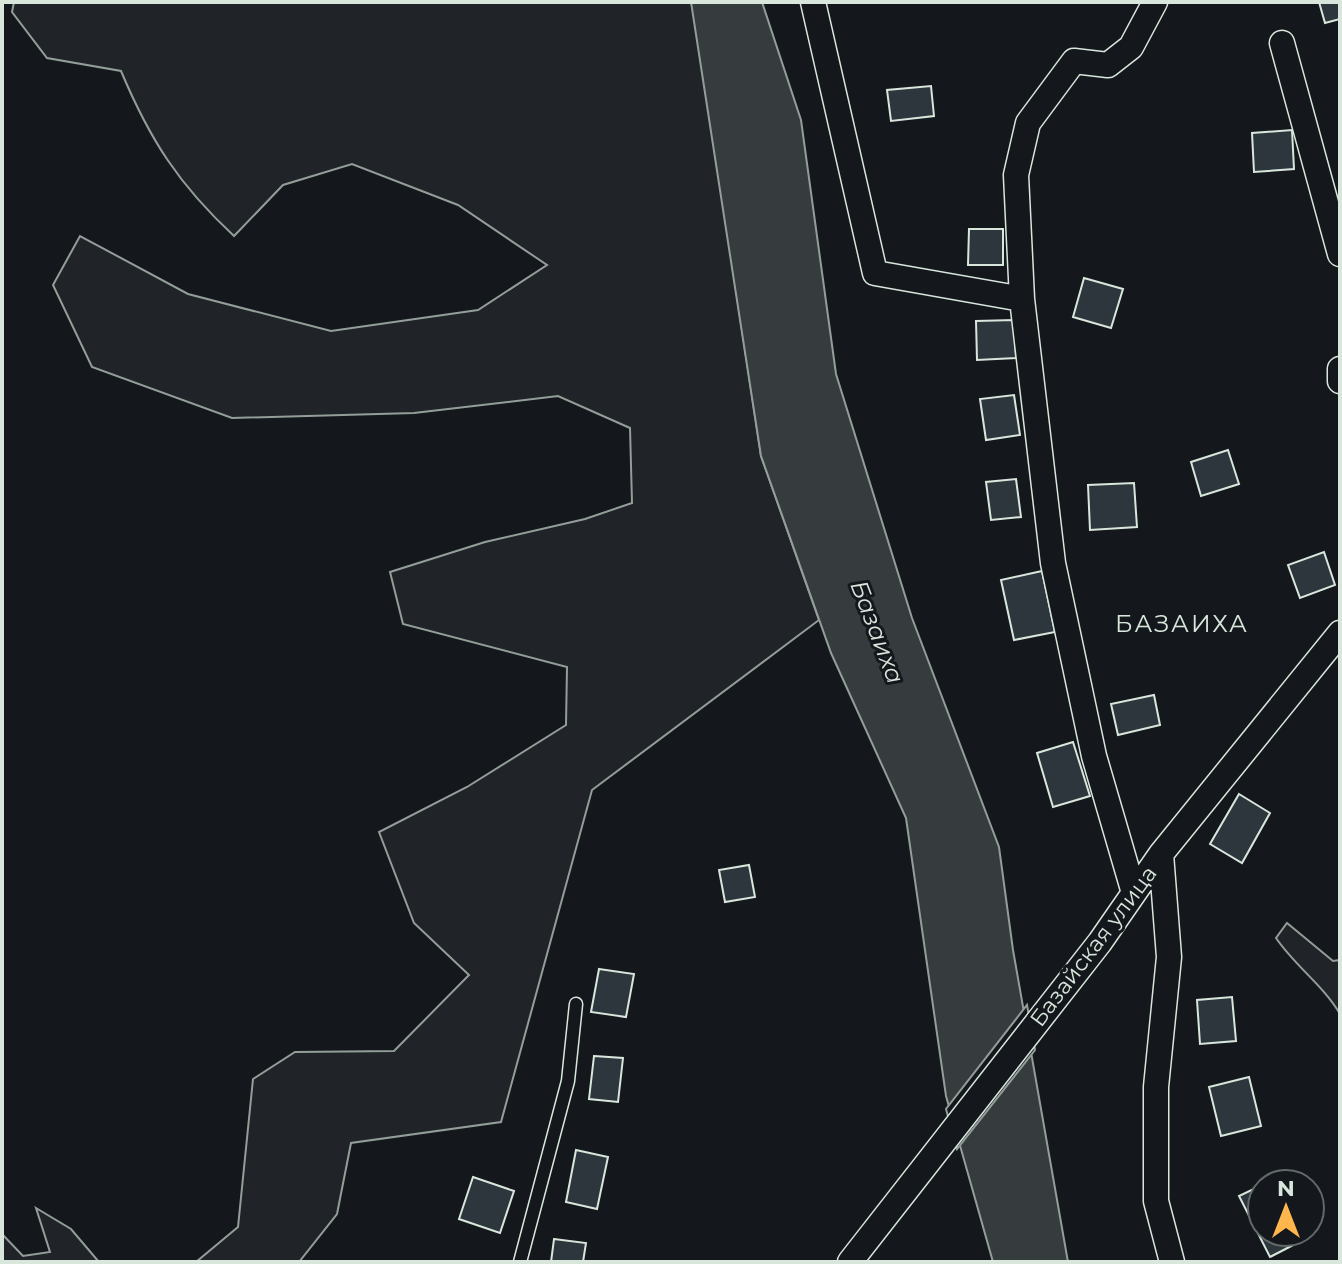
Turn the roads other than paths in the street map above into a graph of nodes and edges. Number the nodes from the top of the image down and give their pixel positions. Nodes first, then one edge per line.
1 (813, 2) edge
2 (1155, 2) edge
3 (1282, 43) dead end
4 (1340, 254) edge
5 (1022, 299) junction
6 (1340, 369) edge
7 (1340, 381) edge
8 (1340, 633) edge
9 (1161, 854) junction
10 (1134, 893) junction
11 (576, 1004) dead end
12 (520, 1262) edge
13 (850, 1262) edge
14 (1172, 1262) edge

1 - 5 street
2 - 5 street
3 - 4 street
5 - 10 street
6 - 7 street
8 - 9 street, Базайская улица
9 - 10 street, Базайская улица
9 - 14 street
10 - 13 street, Базайская улица
11 - 12 lane

